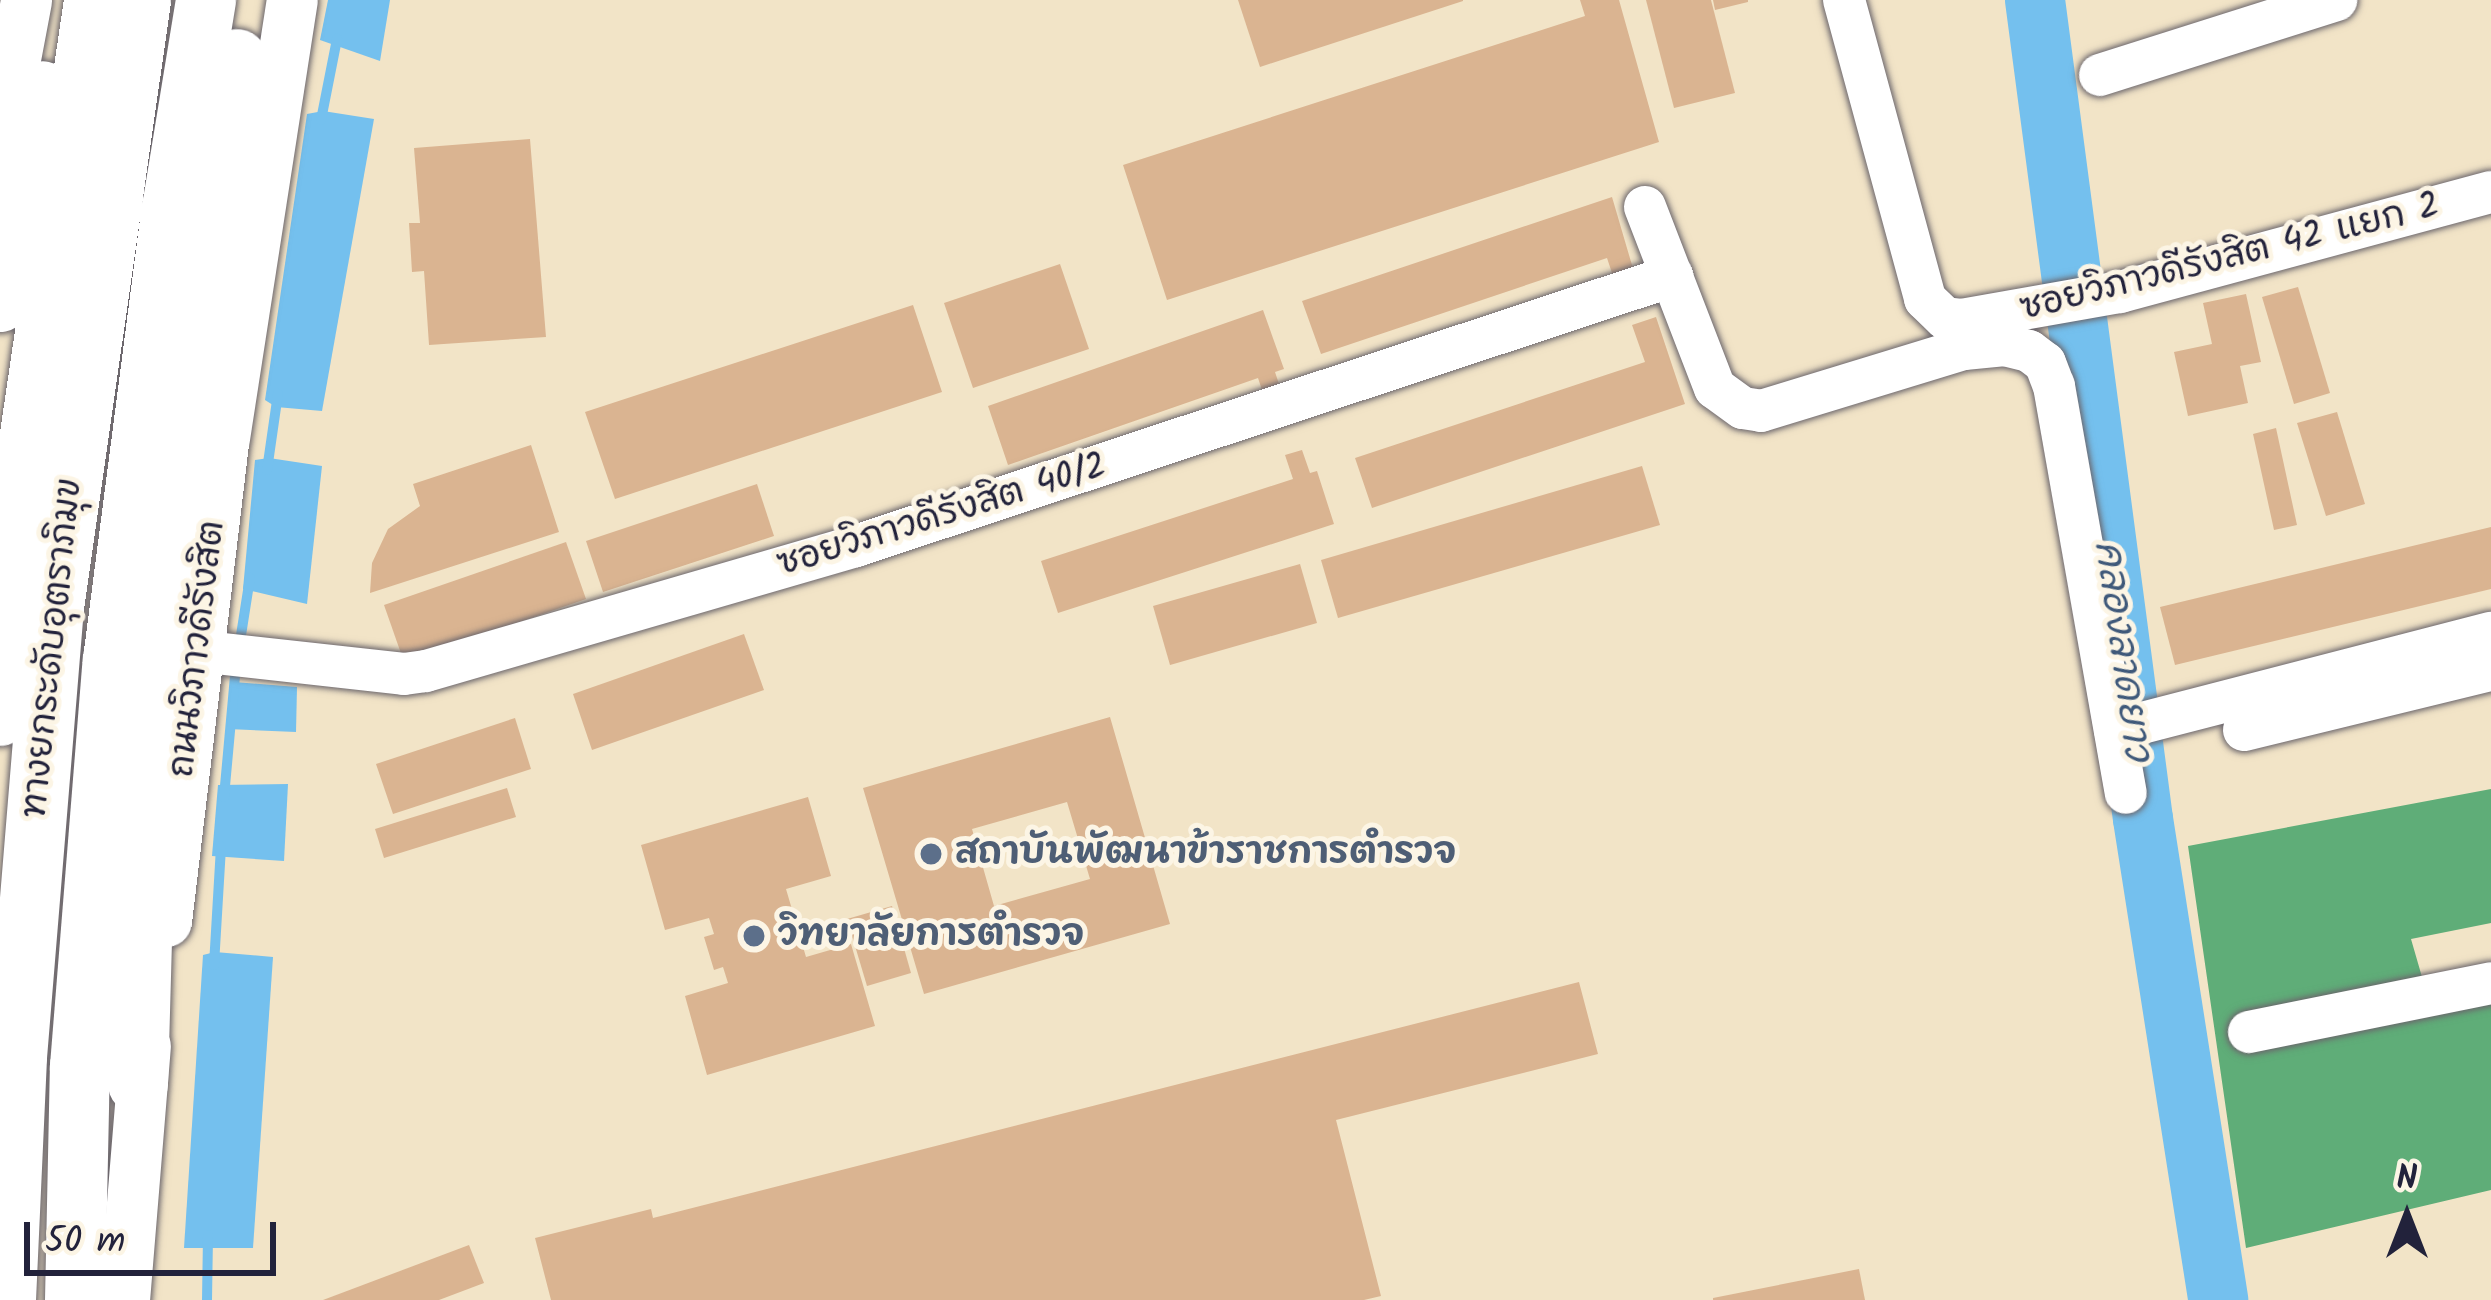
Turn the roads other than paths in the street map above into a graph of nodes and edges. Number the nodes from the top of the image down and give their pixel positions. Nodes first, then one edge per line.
1 (78, 0) edge
2 (94, 0) edge
3 (141, 0) edge
4 (206, 0) edge
5 (245, 0) edge
6 (292, 0) edge
7 (1844, 0) edge
8 (2336, 0) edge
9 (15, 15) edge
10 (2100, 75) dead end
11 (0, 138) edge
12 (2491, 192) edge
13 (1645, 207) dead end
14 (1672, 276) junction
15 (0, 302) edge
16 (2491, 633) edge
17 (214, 653) junction
18 (0, 664) edge
19 (2491, 670) edge
20 (0, 716) edge
21 (2121, 728) junction
22 (2244, 730) dead end
23 (2126, 793) dead end
24 (2491, 983) edge
25 (2249, 1032) dead end
26 (137, 1084) junction
27 (6, 1300) edge
28 (75, 1300) edge
29 (124, 1300) edge

1 - 15 highway
1 - 18 highway
2 - 20 highway, ทางยกระดับอุตราภิมุข
3 - 27 highway, ทางยกระดับอุตราภิมุข
4 - 28 highway
5 - 26 highway
6 - 17 main road, ถนนวิภาวดีรังสิต
7 - 12 street, ซอยวิภาวดีรังสิต 42 แยก 2
8 - 10 street
9 - 11 main road
13 - 14 street
14 - 17 street, ซอยวิภาวดีรังสิต 40/2
14 - 21 street
16 - 21 street
17 - 26 main road, ถนนวิภาวดีรังสิต
19 - 22 street
21 - 23 street
24 - 25 street
26 - 29 main road, ถนนวิภาวดีรังสิต

